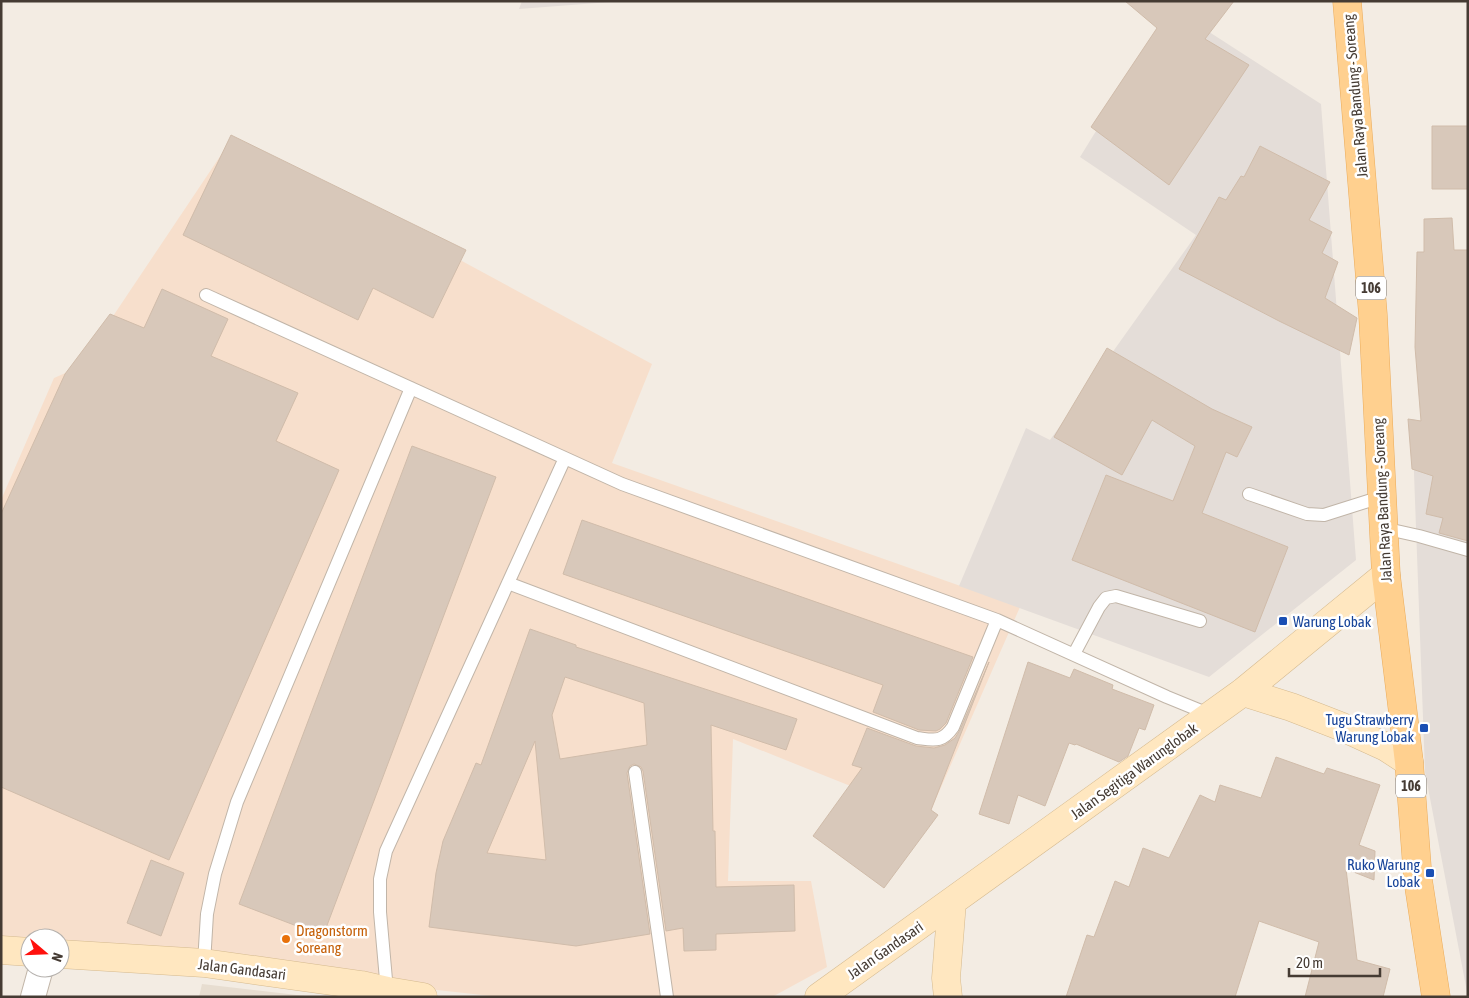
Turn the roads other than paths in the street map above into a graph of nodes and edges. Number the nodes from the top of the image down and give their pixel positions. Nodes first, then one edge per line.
1 (1347, 1) edge
2 (206, 295) dead end
3 (410, 388) junction
4 (565, 458) junction
5 (1249, 494) dead end
6 (1381, 497) junction
7 (1384, 528) junction
8 (1468, 550) edge
9 (1386, 575) junction
10 (508, 583) junction
11 (997, 620) junction
12 (1200, 621) dead end
13 (1074, 654) junction
14 (1243, 692) junction
15 (1211, 715) junction
16 (1409, 762) junction
17 (635, 772) dead end
18 (952, 902) junction
19 (1, 950) edge
20 (20, 951) edge
21 (70, 955) edge
22 (204, 963) junction
23 (39, 978) edge
24 (358, 991) edge
25 (387, 991) junction
26 (34, 997) edge
27 (423, 997) edge
28 (667, 997) edge
29 (819, 997) edge
30 (948, 997) edge
31 (1436, 997) edge

1 - 6 main road, Jalan Raya Bandung - Soreang / 106
2 - 3 lane
3 - 4 lane
3 - 22 lane
4 - 10 lane
4 - 11 lane
5 - 6 lane
6 - 7 main road, Jalan Raya Bandung - Soreang / 106
7 - 8 lane
7 - 9 main road, Jalan Raya Bandung - Soreang / 106
9 - 14 main road, Jalan Segitiga Warunglobak
9 - 16 main road, Jalan Raya Bandung - Soreang / 106
10 - 11 lane
10 - 25 lane
11 - 13 lane
12 - 13 lane
13 - 15 lane
14 - 15 main road, Jalan Segitiga Warunglobak
14 - 16 main road
15 - 18 main road, Jalan Segitiga Warunglobak
16 - 31 main road, Jalan Raya Bandung - Soreang / 106
17 - 28 lane
18 - 29 main road, Jalan Gandasari
18 - 30 main road
19 - 20 main road
21 - 22 main road, Jalan Gandasari
22 - 24 main road, Jalan Gandasari
23 - 26 street
24 - 25 main road, Jalan Gandasari
25 - 27 main road, Jalan Gandasari

